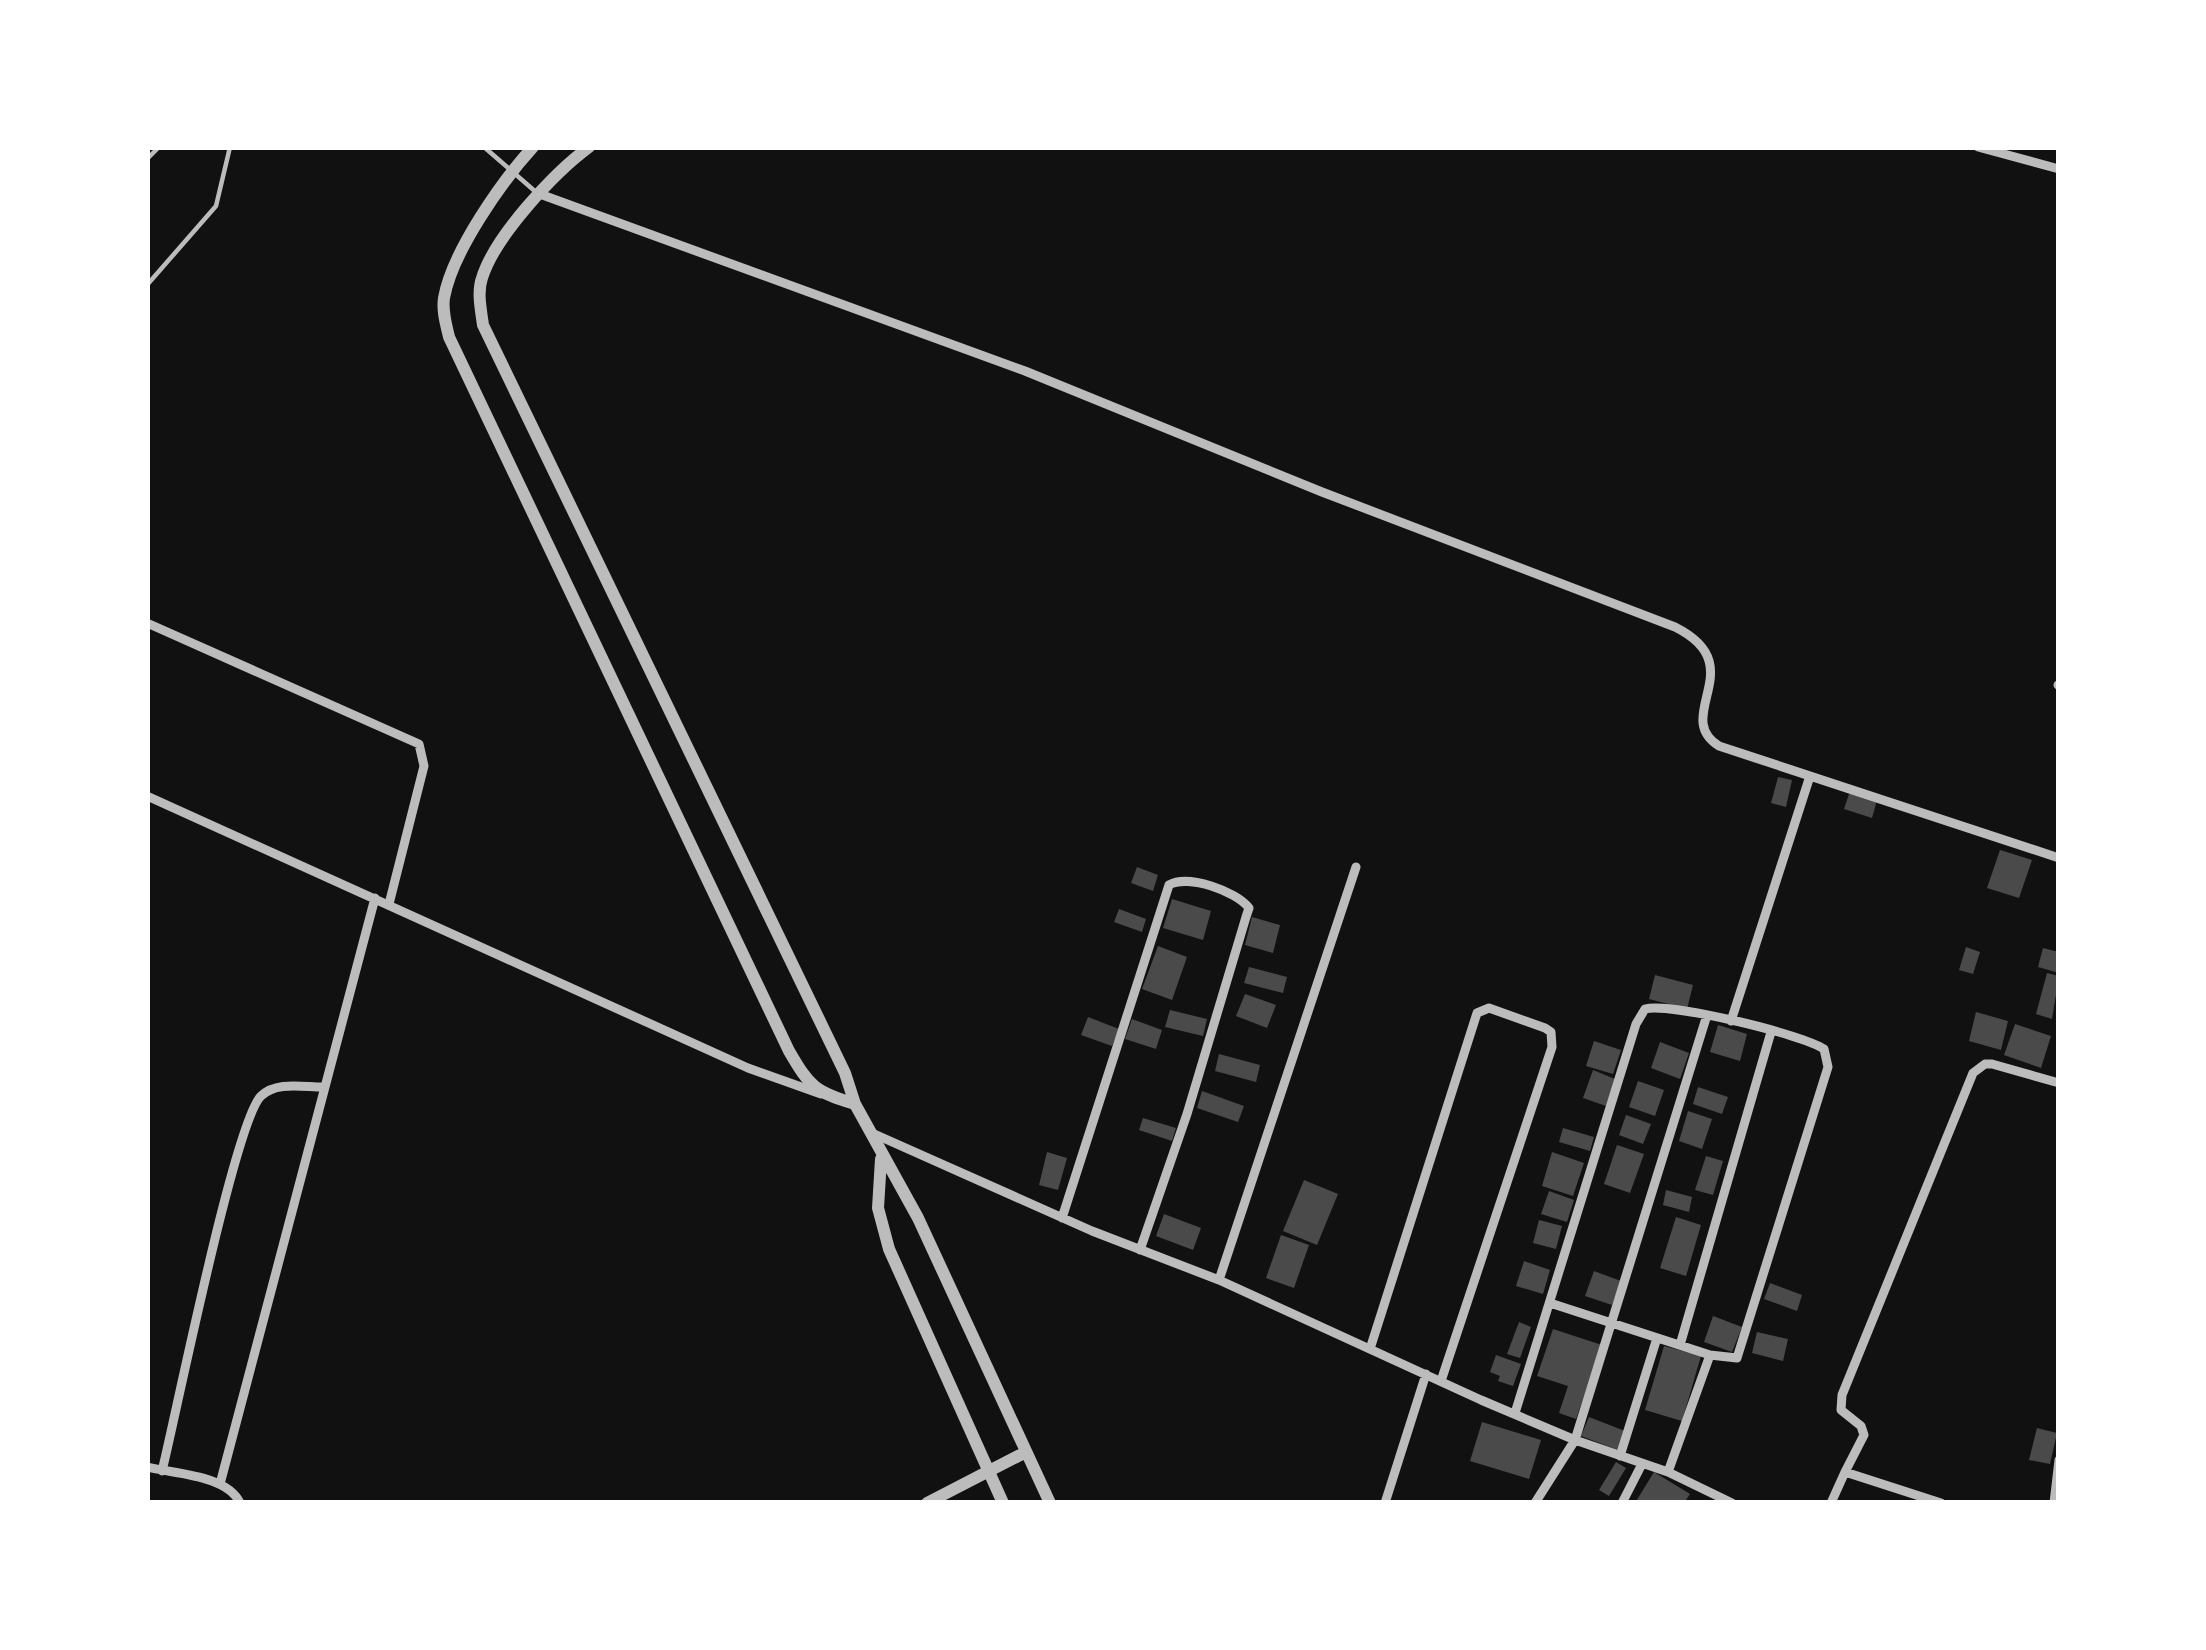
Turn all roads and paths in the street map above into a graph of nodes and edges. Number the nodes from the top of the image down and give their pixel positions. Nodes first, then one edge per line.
1 (159, 147) edge
2 (230, 147) edge
3 (484, 147) edge
4 (533, 147) edge
5 (589, 147) edge
6 (1982, 148) edge
7 (147, 159) edge
8 (2059, 169) edge
9 (513, 170) junction
10 (537, 194) junction
11 (147, 285) edge
12 (147, 623) edge
13 (1810, 776) junction
14 (147, 796) edge
15 (2059, 858) edge
16 (1356, 867) dead end
17 (375, 898) junction
18 (389, 904) junction
19 (1707, 1015) junction
20 (1731, 1022) junction
21 (1771, 1032) junction
22 (2059, 1083) edge
23 (323, 1088) junction
24 (821, 1094) junction
25 (855, 1104) junction
26 (872, 1133) junction
27 (881, 1158) junction
28 (1062, 1218) junction
29 (1140, 1250) junction
30 (1219, 1280) junction
31 (1550, 1303) junction
32 (1612, 1323) junction
33 (1657, 1338) junction
34 (1680, 1345) junction
35 (1370, 1348) junction
36 (1710, 1355) junction
37 (1426, 1374) junction
38 (1441, 1382) junction
39 (1515, 1413) junction
40 (1575, 1440) junction
41 (1026, 1452) junction
42 (1620, 1456) junction
43 (2059, 1460) edge
44 (1642, 1464) junction
45 (147, 1467) edge
46 (163, 1471) junction
47 (989, 1472) junction
48 (1668, 1472) junction
49 (1845, 1472) junction
50 (220, 1484) junction
51 (1934, 1502) edge
52 (240, 1503) edge
53 (927, 1503) edge
54 (1003, 1503) edge
55 (1050, 1503) edge
56 (1385, 1503) edge
57 (1535, 1503) edge
58 (1622, 1503) edge
59 (1732, 1503) edge
60 (1831, 1503) edge
61 (2054, 1503) edge

1 - 7 lane
2 - 11 lane
3 - 9 lane
4 - 9 street
5 - 10 street
6 - 8 street
9 - 10 lane
9 - 24 street
10 - 13 street
10 - 25 street
12 - 18 street
13 - 15 street
13 - 20 street
14 - 17 street
16 - 30 street
17 - 18 street
17 - 23 street
18 - 24 street
19 - 20 street
19 - 31 street
19 - 32 street
20 - 21 street
21 - 34 street
21 - 36 street
22 - 49 street
23 - 46 street
23 - 50 street
24 - 25 street
25 - 26 street
26 - 27 street
26 - 28 street
27 - 41 street
27 - 47 street
28 - 29 street
28 - 29 street
29 - 30 street
30 - 35 street
31 - 32 street
31 - 39 street
32 - 33 street
32 - 40 street
33 - 34 street
33 - 42 street
34 - 36 street
35 - 37 street
35 - 38 street
36 - 48 street
37 - 38 street
37 - 56 street
38 - 39 street
39 - 40 street
40 - 42 street
40 - 57 street
41 - 47 street
41 - 55 street
42 - 44 street
43 - 61 street
44 - 48 street
44 - 58 street
45 - 46 street
46 - 50 street
47 - 53 street
47 - 54 street
48 - 59 street
49 - 51 street
49 - 60 street
50 - 52 street

